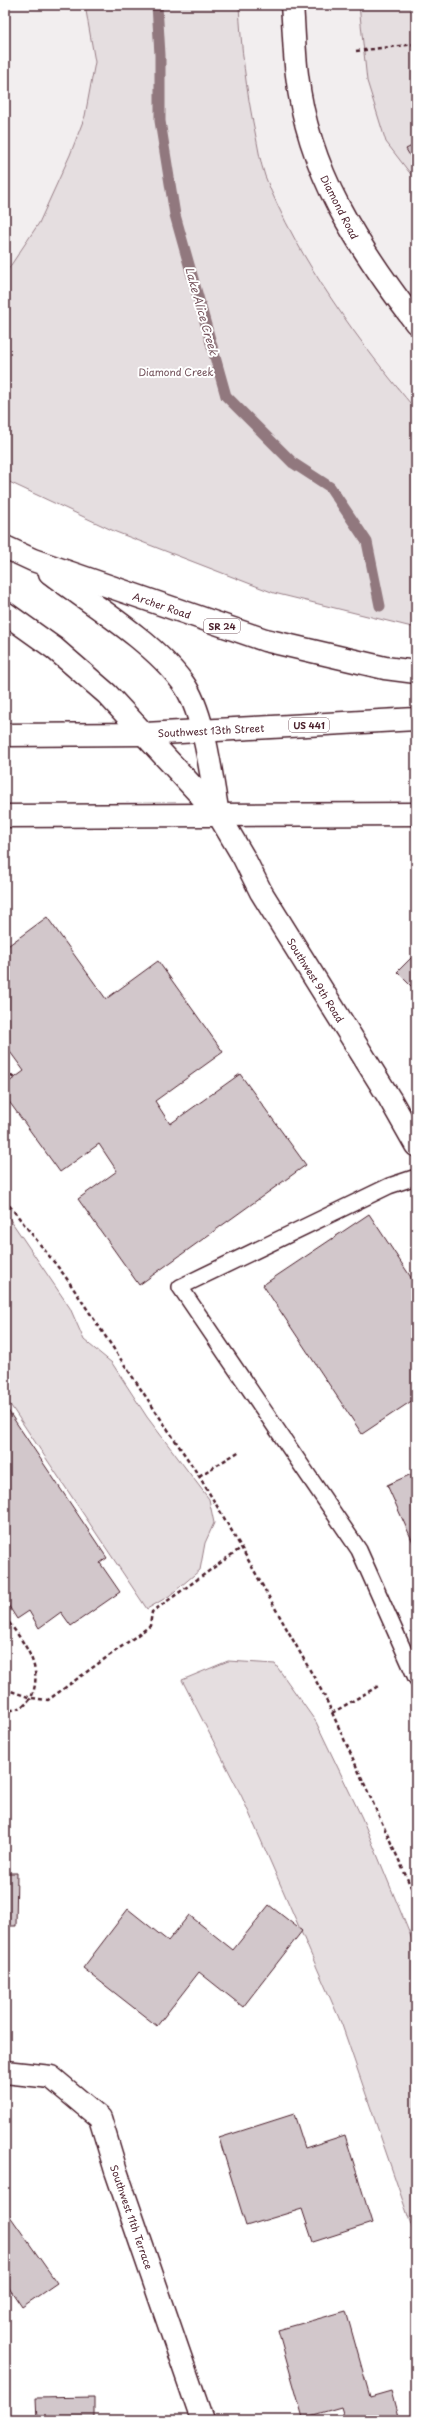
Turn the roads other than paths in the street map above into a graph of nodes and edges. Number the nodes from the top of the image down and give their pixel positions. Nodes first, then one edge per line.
1 (292, 5) edge
2 (416, 322) edge
3 (5, 547) edge
4 (32, 560) junction
5 (5, 613) edge
6 (416, 672) edge
7 (416, 719) edge
8 (202, 731) junction
9 (5, 734) edge
10 (145, 734) junction
11 (218, 814) junction
12 (416, 814) edge
13 (5, 816) edge
14 (416, 1145) edge
15 (416, 1177) edge
16 (416, 1678) edge
17 (5, 2072) edge
18 (202, 2420) edge

1 - 2 main road, Diamond Road
3 - 4 main road, Archer Road / SR 24
4 - 6 main road, Archer Road / SR 24
4 - 8 main road
5 - 10 main road
7 - 8 main road, Southwest 13th Street / US 441
8 - 10 main road, Southwest 13th Street / US 441
8 - 11 main road
9 - 10 main road, Southwest 13th Street / US 441
10 - 11 main road
11 - 12 main road
11 - 13 main road
11 - 14 main road, Southwest 9th Road
15 - 16 lane
17 - 18 main road, Southwest 11th Terrace

